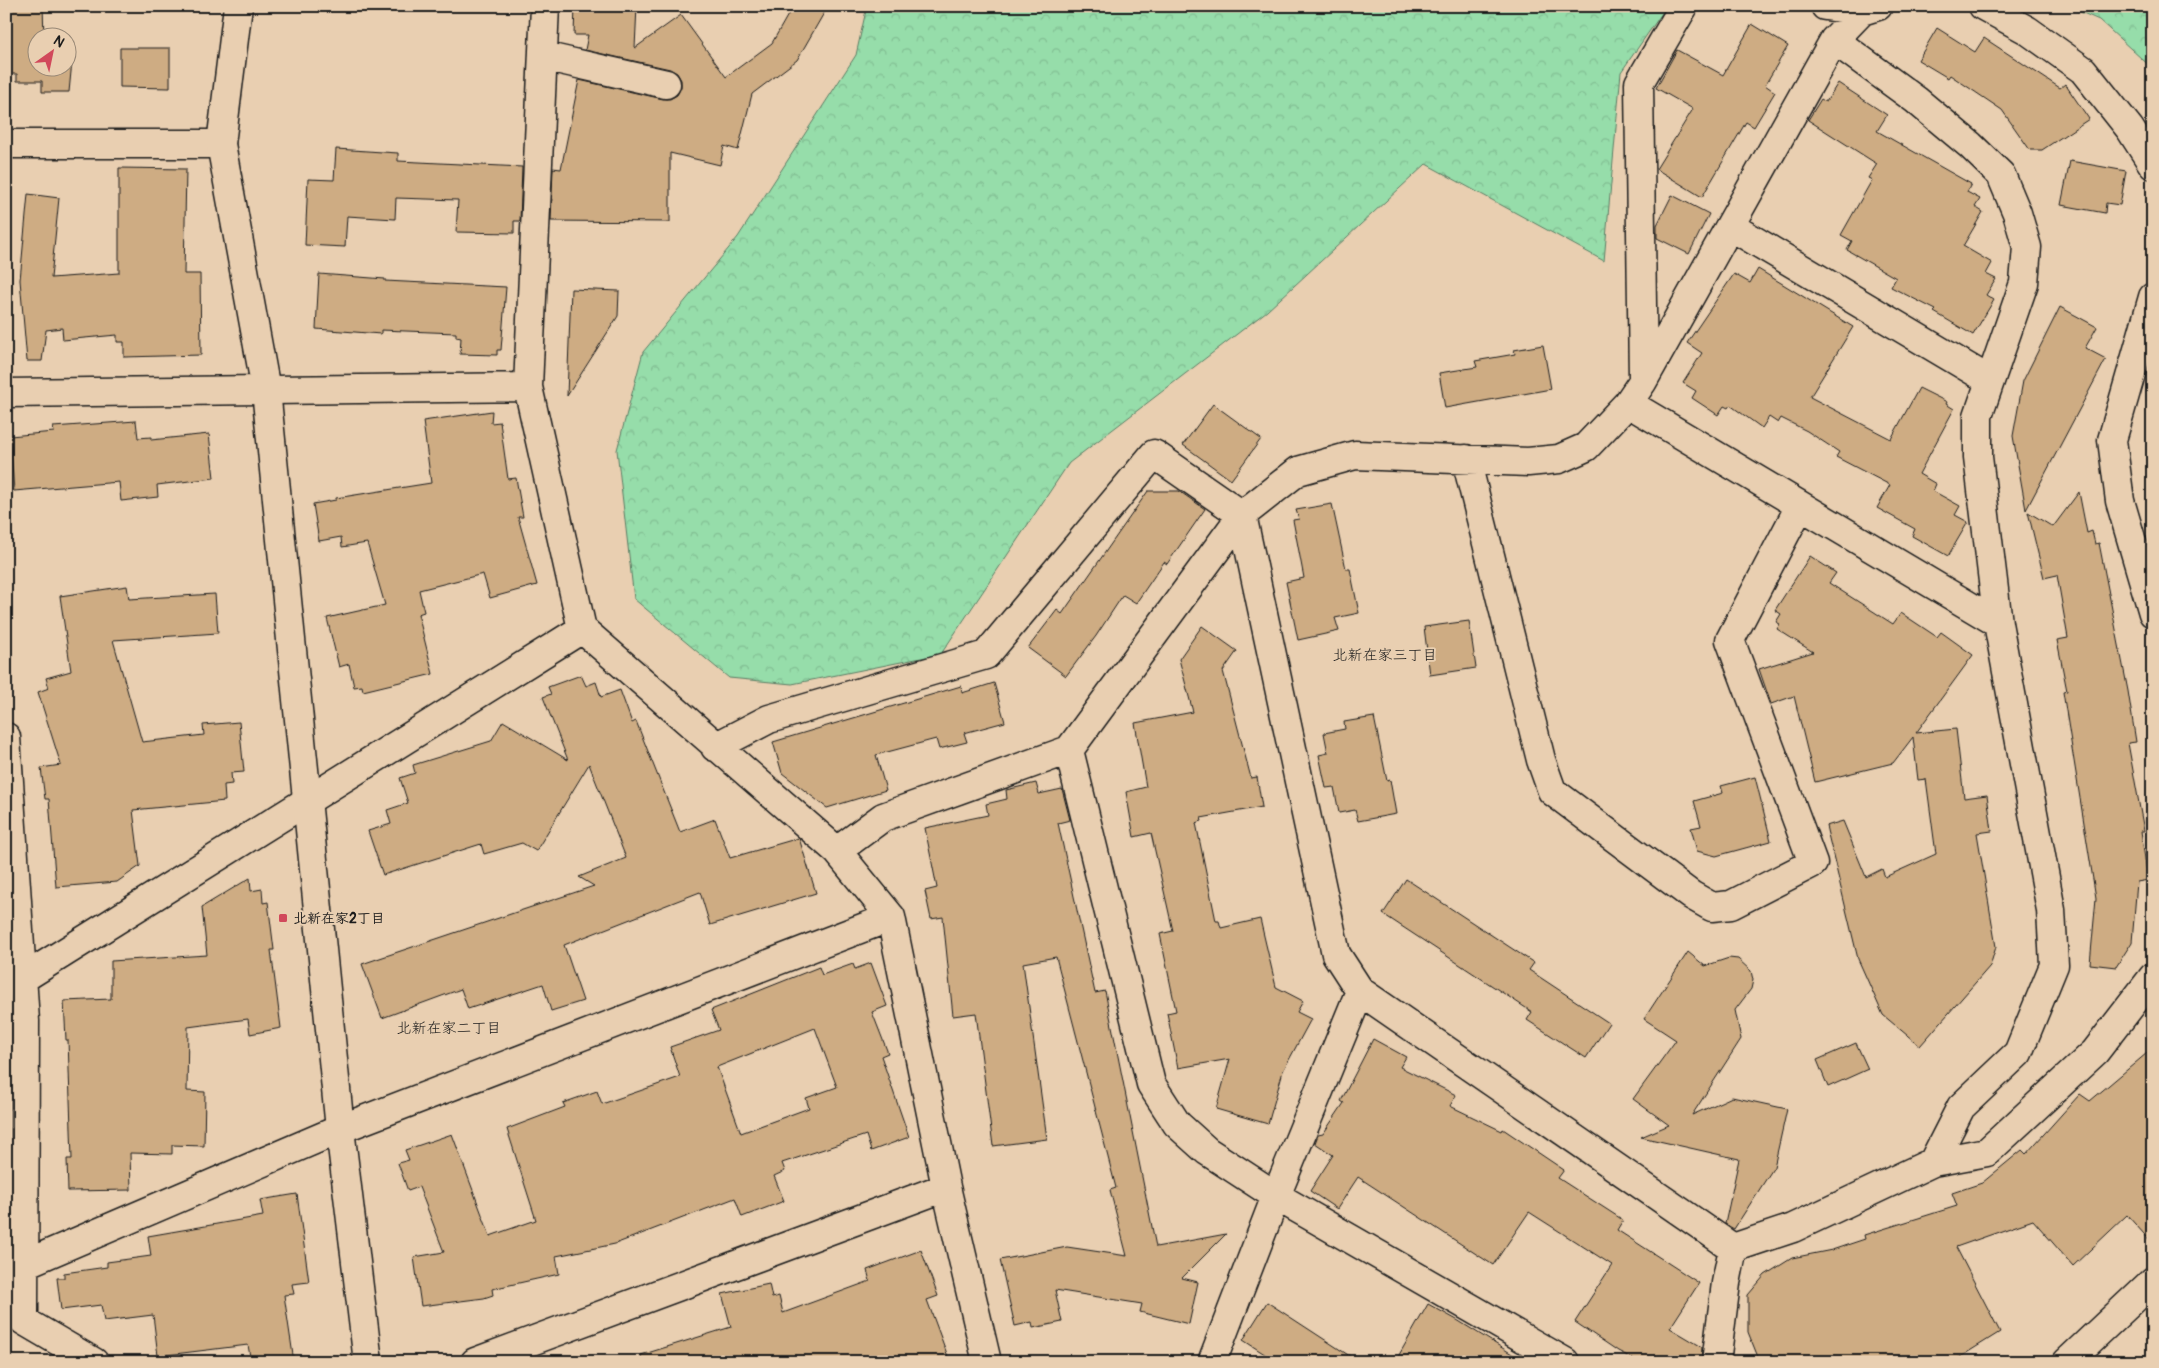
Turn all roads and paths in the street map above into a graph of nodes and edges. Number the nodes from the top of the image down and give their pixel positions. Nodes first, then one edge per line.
1 (238, 6) edge
2 (546, 6) edge
3 (1684, 6) edge
4 (1825, 6) edge
5 (1983, 6) edge
6 (1870, 9) edge
7 (1834, 40) junction
8 (543, 56) junction
9 (666, 84) dead end
10 (6, 144) edge
11 (221, 144) junction
12 (2153, 165) edge
13 (1730, 226) junction
14 (2153, 297) edge
15 (1989, 380) junction
16 (528, 387) junction
17 (266, 390) junction
18 (1636, 392) junction
19 (6, 393) edge
20 (1466, 459) junction
21 (1800, 506) junction
22 (1242, 516) junction
23 (2153, 613) edge
24 (1998, 623) junction
25 (582, 629) junction
26 (6, 737) edge
27 (715, 747) junction
28 (1069, 750) junction
29 (307, 800) junction
30 (837, 851) junction
31 (891, 917) junction
32 (2153, 977) edge
33 (22, 979) junction
34 (1360, 991) junction
35 (2144, 1006) edge
36 (16, 1030) edge
37 (340, 1129) junction
38 (1933, 1162) junction
39 (946, 1187) junction
40 (1276, 1196) junction
41 (1734, 1248) junction
42 (25, 1264) junction
43 (2153, 1281) edge
44 (94, 1362) edge
45 (368, 1362) edge
46 (475, 1362) edge
47 (987, 1362) edge
48 (1212, 1362) edge
49 (1565, 1362) edge
50 (1716, 1362) edge
51 (2067, 1362) edge

1 - 11 street
2 - 8 street
3 - 18 street
4 - 6 street
5 - 12 street
6 - 7 street
7 - 13 street
7 - 15 street
8 - 9 street
8 - 16 street
10 - 11 street
11 - 17 street
13 - 15 street
13 - 18 street
14 - 23 street
15 - 24 street
16 - 17 street
16 - 25 street
17 - 19 street
17 - 29 street
18 - 20 street
18 - 21 street
20 - 21 street
20 - 22 street
21 - 24 street
22 - 27 street
22 - 28 street
22 - 34 street
24 - 38 street
25 - 27 street
25 - 29 street
26 - 33 street
27 - 30 street
28 - 30 street
28 - 40 street
29 - 33 street
29 - 37 street
30 - 31 street
31 - 37 street
31 - 39 street
32 - 35 street
33 - 36 street
34 - 40 street
34 - 41 street
35 - 38 street
36 - 42 street
37 - 42 street
37 - 45 street
38 - 41 street
39 - 46 street
39 - 47 street
40 - 48 street
40 - 49 street
41 - 50 street
42 - 44 street
43 - 51 street

